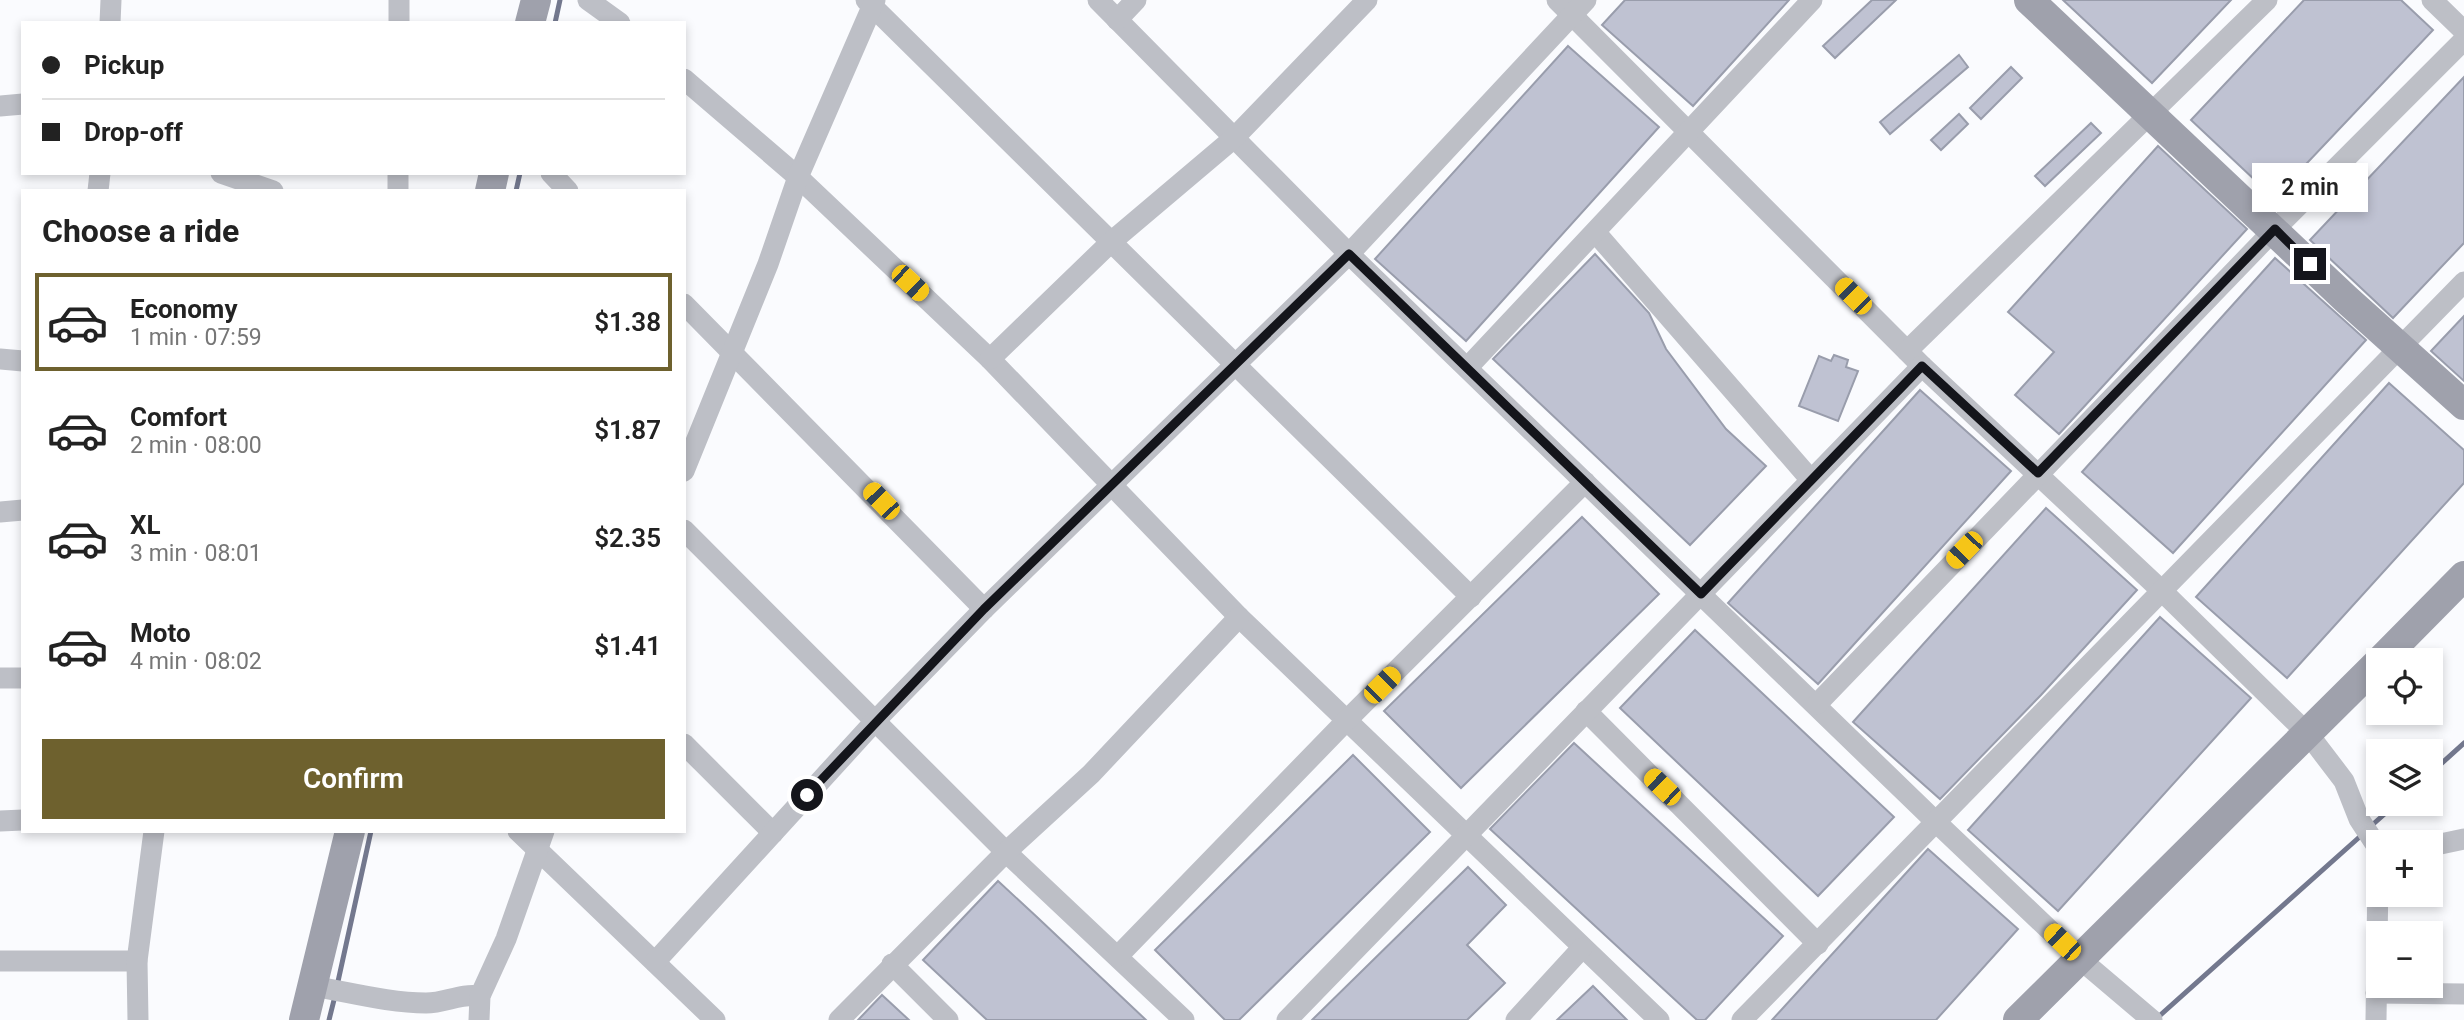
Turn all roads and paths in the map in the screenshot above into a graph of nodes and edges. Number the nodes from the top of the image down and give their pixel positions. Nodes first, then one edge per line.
1 (111, 0) edge
2 (399, 0) edge
3 (536, 0) edge
4 (588, 0) edge
5 (1098, 0) edge
6 (1136, 0) edge
7 (1367, 0) edge
8 (1812, 0) edge
9 (2267, 0) edge
10 (2432, 0) edge
11 (871, 2) edge
12 (2036, 3) edge
13 (1572, 5) edge
14 (1118, 20) junction
15 (110, 21) edge
16 (399, 21) edge
17 (531, 21) edge
18 (617, 21) edge
19 (2464, 31) edge
20 (2464, 40) edge
21 (686, 81) edge
22 (21, 104) edge
23 (0, 107) edge
24 (2149, 112) junction
25 (1691, 131) junction
26 (1234, 138) junction
27 (227, 175) edge
28 (553, 175) edge
29 (798, 177) junction
30 (267, 189) edge
31 (566, 189) edge
32 (2275, 229) junction
33 (1596, 233) junction
34 (1111, 242) junction
35 (1349, 254) junction
36 (2464, 282) edge
37 (686, 306) edge
38 (2401, 347) junction
39 (732, 350) junction
40 (1914, 358) junction
41 (0, 359) edge
42 (990, 359) junction
43 (21, 361) edge
44 (1237, 366) junction
45 (1468, 367) junction
46 (2464, 405) edge
47 (686, 466) edge
48 (2038, 473) junction
49 (1811, 480) junction
50 (1585, 482) junction
51 (1111, 484) junction
52 (21, 510) edge
53 (0, 512) edge
54 (686, 532) edge
55 (2464, 576) edge
56 (2162, 591) junction
57 (1701, 594) junction
58 (1471, 597) junction
59 (984, 609) junction
60 (1239, 617) junction
61 (2393, 648) edge
62 (2366, 676) edge
63 (0, 678) edge
64 (21, 678) edge
65 (1817, 704) junction
66 (1586, 711) junction
67 (877, 719) junction
68 (1347, 720) junction
69 (2309, 735) junction
70 (686, 746) edge
71 (21, 820) edge
72 (0, 821) edge
73 (1937, 823) junction
74 (2366, 830) edge
75 (154, 833) edge
76 (349, 833) edge
77 (523, 833) edge
78 (773, 833) junction
79 (1467, 834) junction
80 (2464, 839) edge
81 (540, 840) edge
82 (2443, 843) edge
83 (1006, 852) junction
84 (1818, 944) junction
85 (1582, 948) junction
86 (1118, 956) junction
87 (2080, 959) junction
88 (0, 961) edge
89 (137, 961) junction
90 (655, 962) junction
91 (892, 964) junction
92 (312, 986) junction
93 (2443, 994) edge
94 (2464, 994) edge
95 (480, 996) junction
96 (2376, 998) edge
97 (138, 1020) edge
98 (304, 1020) edge
99 (479, 1020) edge
100 (715, 1020) edge
101 (839, 1020) edge
102 (948, 1020) edge
103 (1184, 1020) edge
104 (1287, 1020) edge
105 (1516, 1020) edge
106 (1659, 1020) edge
107 (1742, 1020) edge
108 (2018, 1020) edge
109 (2152, 1020) edge
110 (2376, 1020) edge

1 - 15 street
2 - 16 street
3 - 17 street
4 - 18 street
5 - 14 street
6 - 14 street
7 - 26 street
8 - 25 street
9 - 24 street
10 - 19 street
11 - 29 street
11 - 34 street
12 - 24 street
13 - 25 street
13 - 35 street
14 - 26 street
20 - 32 street
21 - 29 street
22 - 23 street
24 - 32 street
24 - 40 street
25 - 33 street
25 - 40 street
26 - 34 street
26 - 35 street
27 - 30 street
28 - 31 street
29 - 39 street
29 - 42 street
32 - 38 street
32 - 48 street
33 - 45 street
33 - 49 street
34 - 42 street
34 - 44 street
35 - 44 street
35 - 45 street
36 - 38 street
37 - 39 street
38 - 46 street
38 - 56 street
39 - 47 street
39 - 59 street
40 - 48 street
40 - 49 street
41 - 43 street
42 - 51 street
44 - 51 street
44 - 58 street
45 - 50 street
48 - 56 street
48 - 65 street
49 - 57 street
50 - 57 street
50 - 58 street
51 - 59 street
51 - 60 street
52 - 53 street
54 - 67 street
55 - 61 street
56 - 69 street
56 - 73 street
57 - 65 street
57 - 66 street
58 - 68 street
59 - 67 street
60 - 68 street
60 - 83 street
62 - 69 street
63 - 64 street
65 - 73 street
66 - 79 street
66 - 84 street
67 - 78 street
67 - 83 street
68 - 79 street
68 - 86 street
69 - 74 street
69 - 87 street
70 - 78 street
71 - 72 street
73 - 84 street
73 - 87 street
75 - 89 street
76 - 92 street
77 - 81 street
78 - 90 street
79 - 85 street
79 - 104 street
80 - 82 street
81 - 90 street
81 - 95 street
83 - 86 street
83 - 91 street
84 - 107 street
85 - 105 street
85 - 106 street
86 - 103 street
87 - 108 street
87 - 109 street
88 - 89 street
89 - 97 street
90 - 100 street
91 - 101 street
91 - 102 street
92 - 95 street
92 - 98 street
93 - 94 street
95 - 99 street
96 - 110 street

